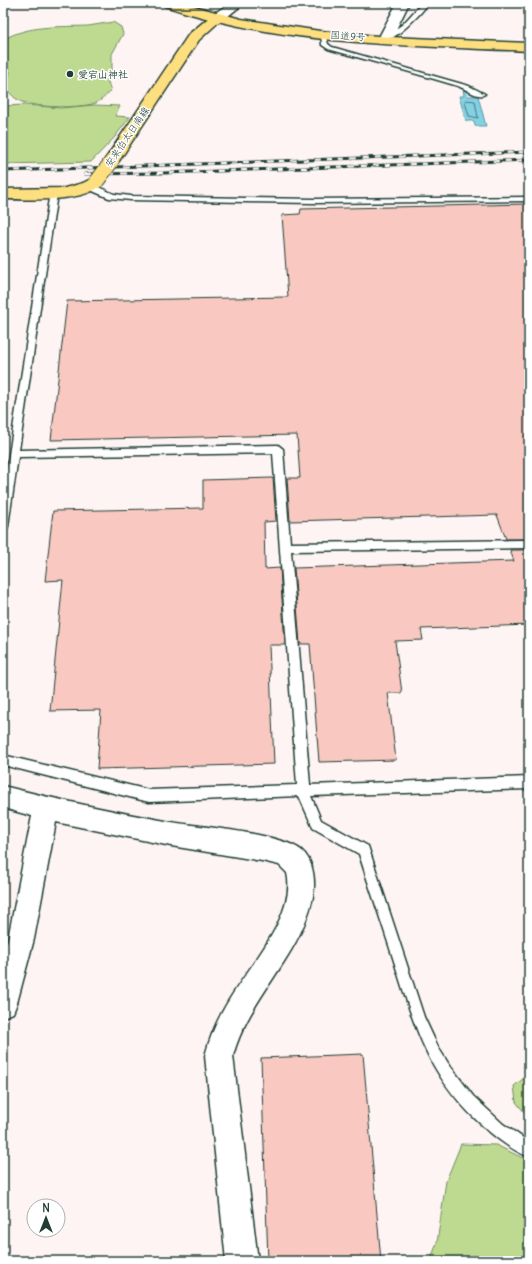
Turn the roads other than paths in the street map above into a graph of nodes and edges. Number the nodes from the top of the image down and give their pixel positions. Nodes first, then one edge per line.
1 (170, 3) edge
2 (238, 3) edge
3 (403, 3) edge
4 (426, 3) edge
5 (217, 18) junction
6 (323, 35) junction
7 (385, 39) junction
8 (529, 47) edge
9 (481, 94) dead end
10 (94, 184) junction
11 (3, 194) edge
12 (53, 194) junction
13 (529, 199) edge
14 (14, 454) junction
15 (3, 526) edge
16 (529, 544) edge
17 (286, 548) junction
18 (3, 760) edge
19 (529, 783) edge
20 (304, 792) junction
21 (3, 797) edge
22 (46, 808) junction
23 (3, 1003) edge
24 (529, 1150) edge
25 (242, 1261) edge

1 - 5 main road, 国道9号
2 - 5 street
3 - 7 street
4 - 7 lane
5 - 6 main road, 国道9号
5 - 10 main road, 安来伯太日南線, bridge
6 - 7 main road, 国道9号
6 - 9 lane
7 - 8 main road, 国道9号
10 - 12 main road
10 - 13 lane
11 - 12 main road
12 - 14 lane
14 - 15 lane
14 - 17 lane
16 - 17 lane
17 - 20 lane
18 - 20 lane
19 - 20 lane
20 - 24 lane
21 - 22 street
22 - 23 street
22 - 25 street

